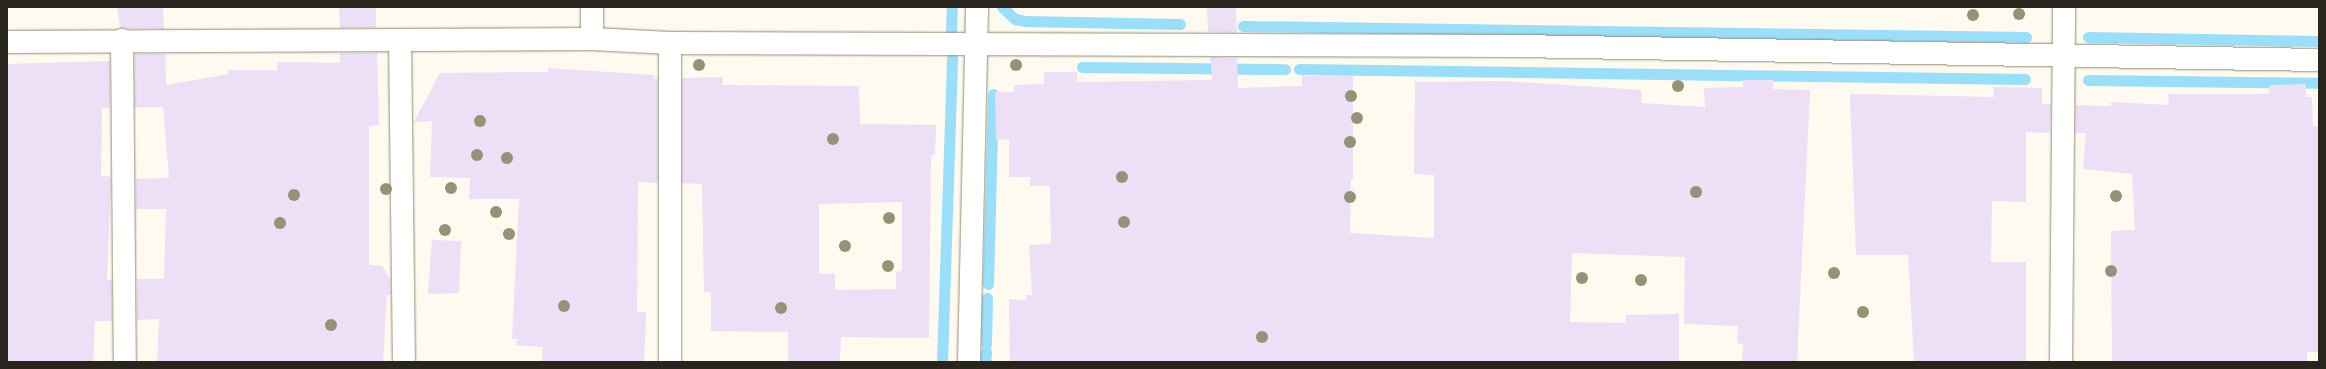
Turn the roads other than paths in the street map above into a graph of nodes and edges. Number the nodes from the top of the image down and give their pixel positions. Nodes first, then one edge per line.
1 (592, 7) edge
2 (978, 7) edge
3 (2064, 7) edge
4 (592, 39) junction
5 (122, 40) junction
6 (400, 40) junction
7 (7, 42) edge
8 (670, 43) junction
9 (977, 44) junction
10 (2065, 55) junction
11 (2319, 60) edge
12 (125, 362) edge
13 (404, 362) edge
14 (670, 362) edge
15 (969, 362) edge
16 (2061, 362) edge

1 - 4 street
2 - 9 street
3 - 10 street
4 - 6 street
4 - 8 street
5 - 6 street
5 - 7 street
5 - 12 street
6 - 13 street
8 - 9 street
8 - 14 street
9 - 10 street
9 - 15 street
10 - 11 street
10 - 16 street

